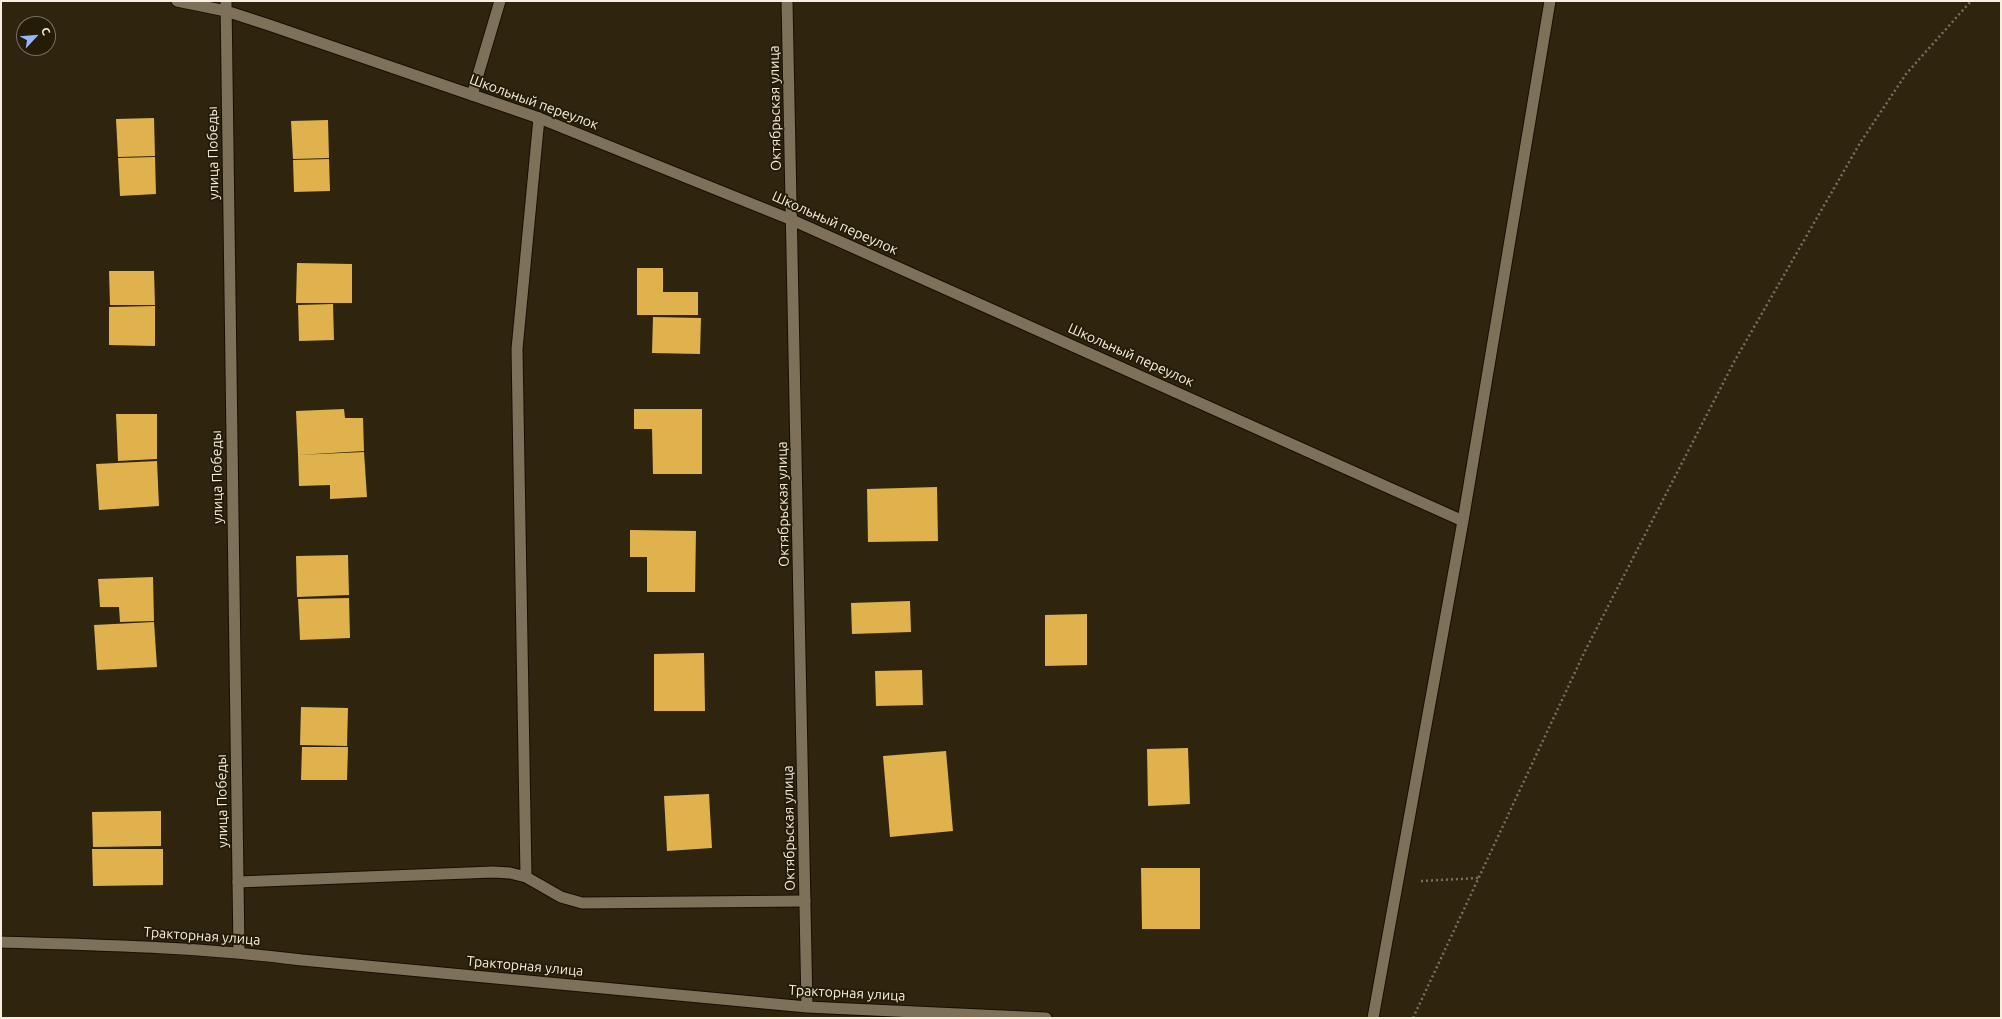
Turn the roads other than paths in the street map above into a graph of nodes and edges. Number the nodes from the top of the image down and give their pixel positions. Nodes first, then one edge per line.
1 (177, 1) edge
2 (500, 1) edge
3 (787, 1) edge
4 (1550, 1) edge
5 (226, 6) edge
6 (472, 95) junction
7 (539, 118) junction
8 (792, 220) junction
9 (1463, 521) junction
10 (526, 877) junction
11 (238, 882) junction
12 (805, 901) junction
13 (1, 942) edge
14 (239, 952) junction
15 (807, 1007) junction
16 (1046, 1018) edge
17 (1373, 1018) edge

1 - 5 street, Школьный переулок
2 - 6 street
3 - 8 street, Октябрьская улица
4 - 9 street
5 - 6 street, Школьный переулок
5 - 11 street, улица Победы
6 - 7 street, Школьный переулок
7 - 8 street, Школьный переулок
7 - 10 street
8 - 9 street, Школьный переулок
8 - 12 street, Октябрьская улица
9 - 17 street
10 - 11 street
10 - 12 street
11 - 14 street, улица Победы
12 - 15 street, Октябрьская улица
13 - 14 street, Тракторная улица
14 - 15 street, Тракторная улица
15 - 16 street, Тракторная улица

